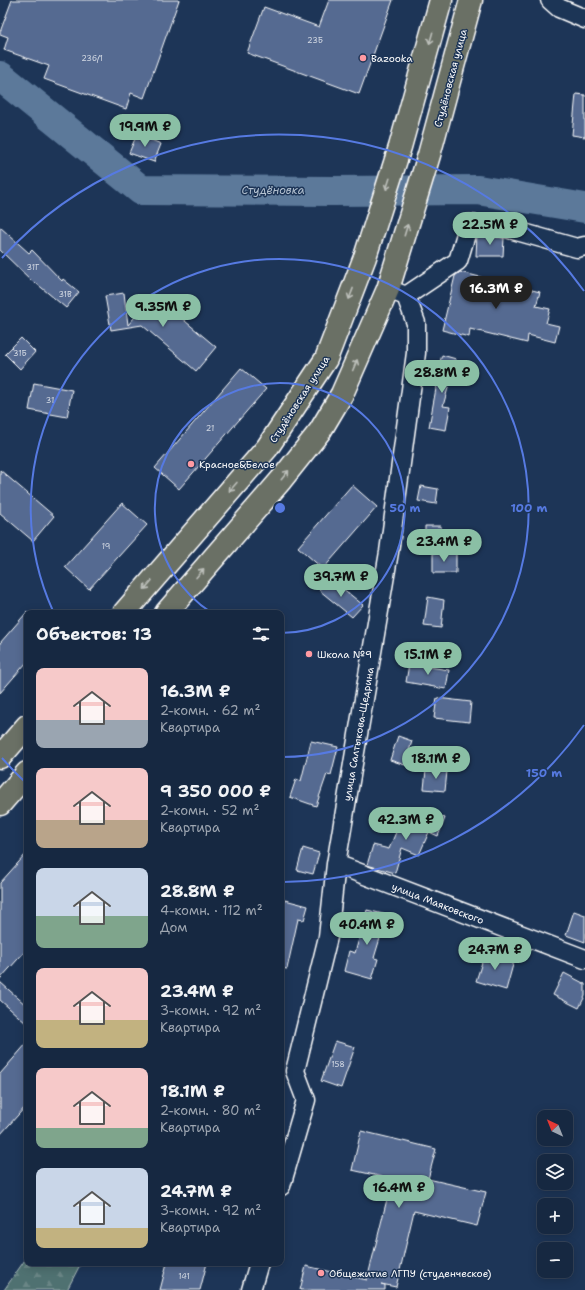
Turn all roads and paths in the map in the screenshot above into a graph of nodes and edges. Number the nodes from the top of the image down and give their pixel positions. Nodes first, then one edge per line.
1 (441, 0) edge
2 (471, 0) edge
3 (550, 0) edge
4 (585, 19) edge
5 (585, 246) edge
6 (397, 292) junction
7 (127, 610) edge
8 (169, 610) edge
9 (24, 729) edge
10 (0, 757) edge
11 (24, 776) edge
12 (0, 804) edge
13 (336, 864) junction
14 (585, 959) edge
15 (284, 1176) edge
16 (258, 1266) edge
17 (251, 1290) edge

1 -> 7 main road, Студёновская улица
6 -> 2 main road, Студёновская улица
3 - 4 street
5 - 6 street
8 -> 6 main road
6 - 13 street, улица Салтыкова-Щедрина
9 - 10 main road
11 - 12 main road
13 - 14 street, улица Маяковского
13 - 15 street, улица Салтыкова-Щедрина
16 - 17 street

